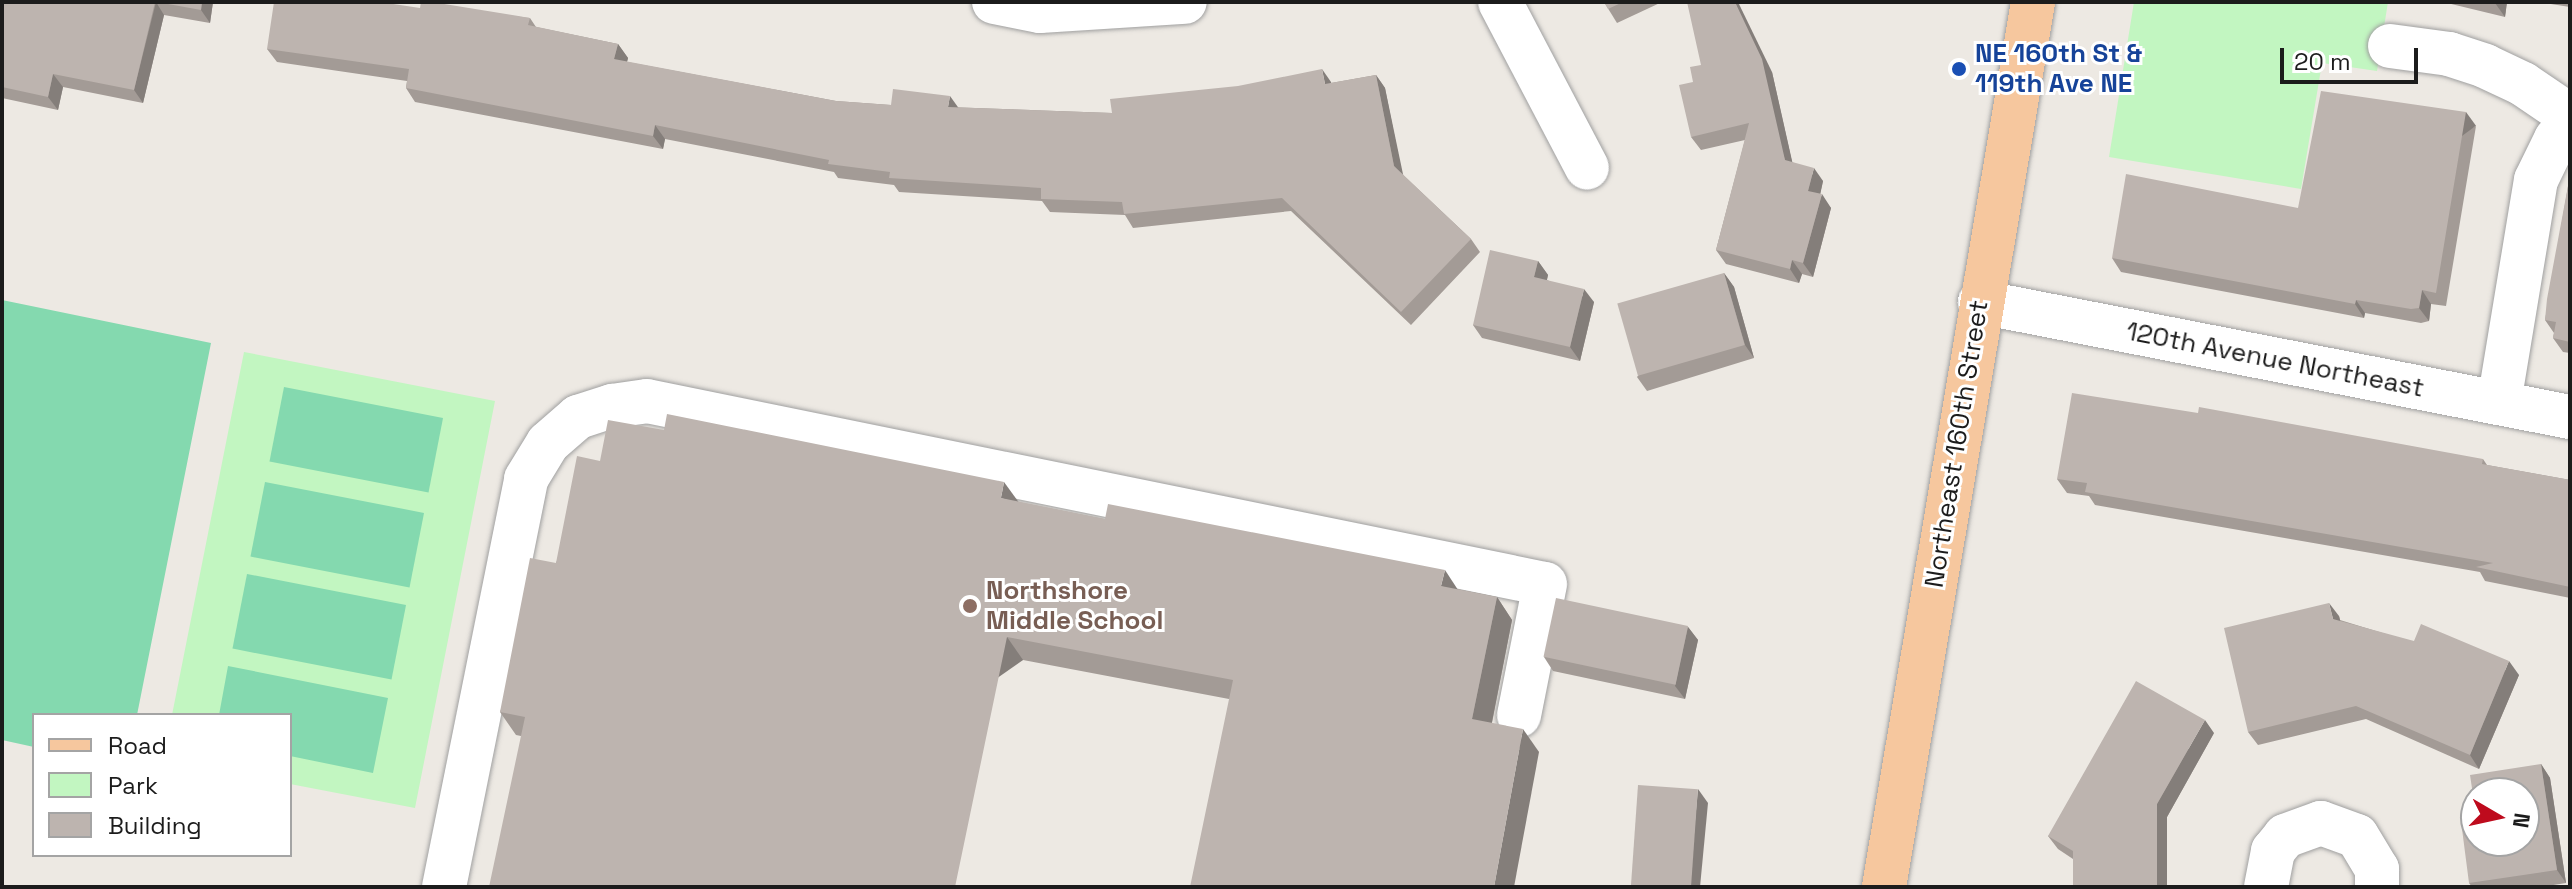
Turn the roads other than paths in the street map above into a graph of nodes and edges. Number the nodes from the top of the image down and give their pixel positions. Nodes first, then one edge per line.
1 (994, 2) edge
2 (1185, 2) edge
3 (1500, 2) edge
4 (2033, 2) edge
5 (2390, 46) dead end
6 (2565, 127) edge
7 (1587, 168) dead end
8 (1980, 302) junction
9 (2499, 403) junction
10 (2570, 417) edge
11 (1519, 715) dead end
12 (444, 887) edge
13 (1884, 887) edge
14 (2266, 887) edge
15 (2377, 887) edge

1 - 2 street
3 - 7 street
4 - 8 main road, Northeast 160th Street
5 - 6 street
6 - 9 street
8 - 9 street, 120th Avenue Northeast
8 - 13 main road, Northeast 160th Street
9 - 10 street, 120th Avenue Northeast
11 - 12 street
14 - 15 street

